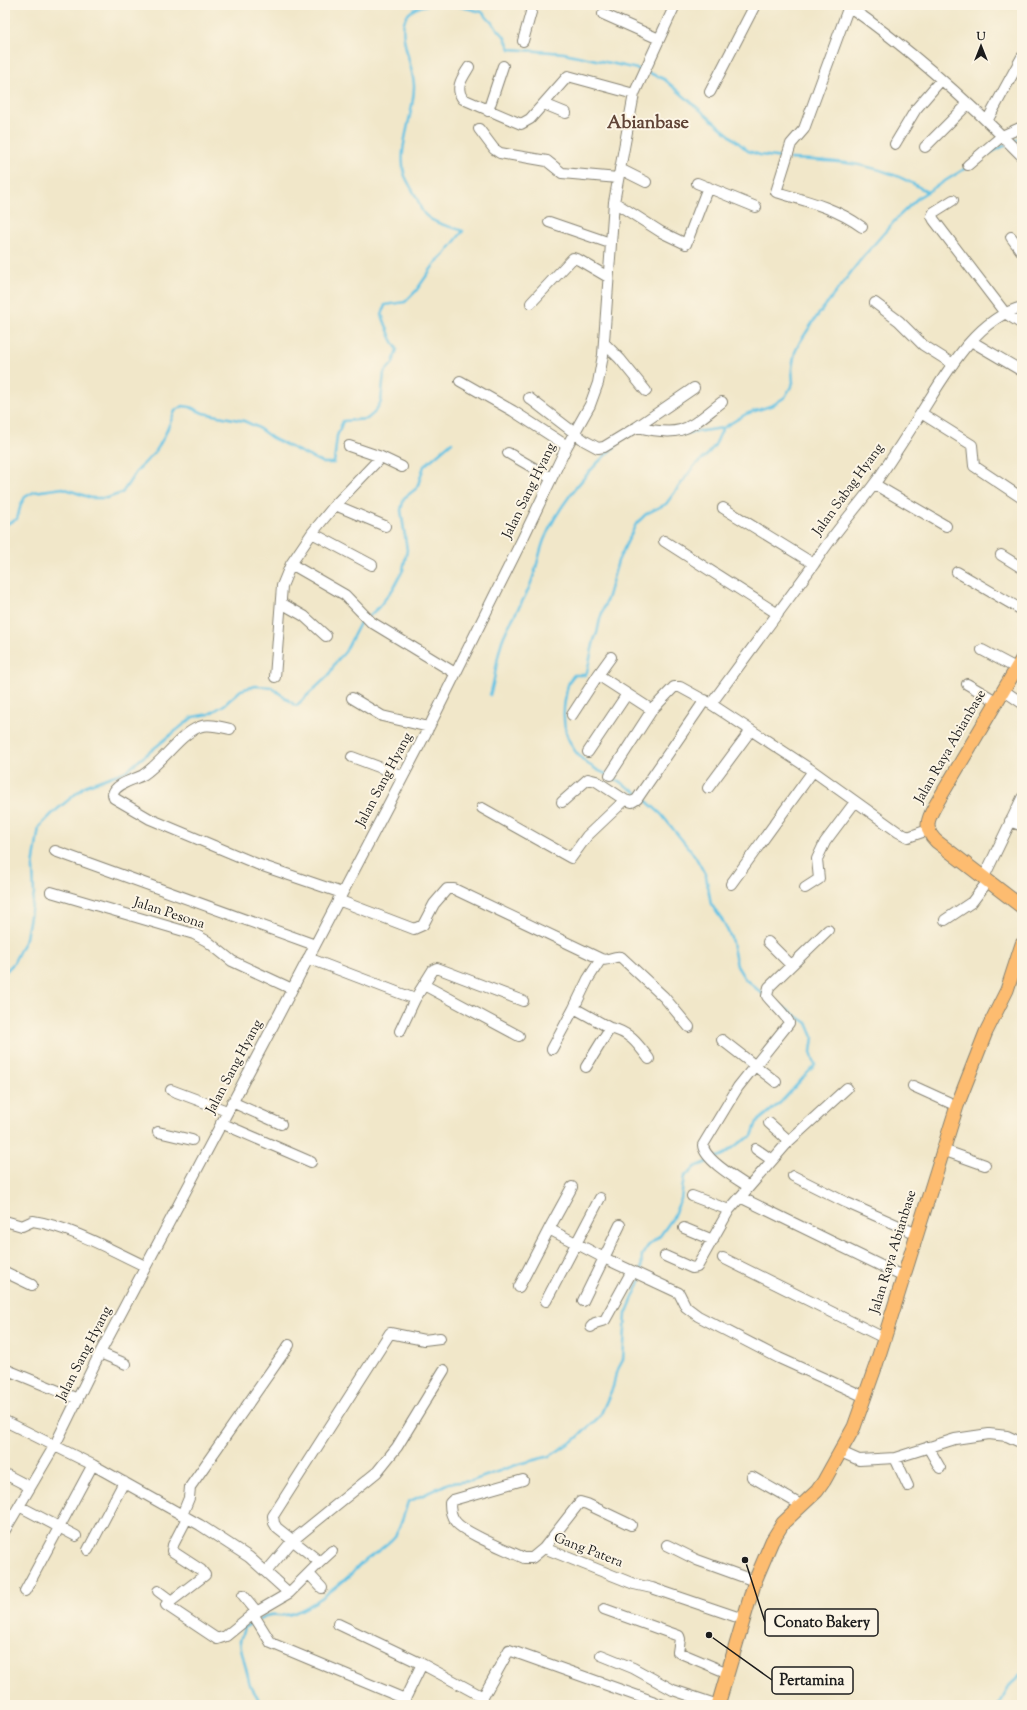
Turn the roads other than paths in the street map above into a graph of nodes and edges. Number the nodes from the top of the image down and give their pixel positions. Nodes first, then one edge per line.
1 (533, 5) edge
2 (675, 5) edge
3 (755, 5) edge
4 (848, 6) edge
5 (603, 14) dead end
6 (659, 39) junction
7 (523, 41) dead end
8 (1022, 57) edge
9 (503, 66) dead end
10 (469, 67) dead end
11 (941, 80) junction
12 (710, 92) dead end
13 (634, 94) junction
14 (544, 104) junction
15 (968, 104) junction
16 (488, 110) junction
17 (566, 113) dead end
18 (987, 121) junction
19 (1022, 127) edge
20 (479, 129) dead end
21 (1004, 137) junction
22 (895, 144) dead end
23 (925, 147) dead end
24 (1022, 156) edge
25 (968, 166) dead end
26 (619, 173) junction
27 (646, 182) dead end
28 (697, 182) dead end
29 (708, 187) junction
30 (954, 200) dead end
31 (614, 202) junction
32 (756, 207) dead end
33 (550, 222) dead end
34 (862, 227) dead end
35 (1011, 237) dead end
36 (610, 243) junction
37 (1022, 252) edge
38 (608, 278) junction
39 (531, 303) dead end
40 (875, 303) dead end
41 (1022, 308) edge
42 (1005, 313) junction
43 (1022, 324) edge
44 (971, 341) junction
45 (604, 344) junction
46 (953, 364) junction
47 (1022, 372) edge
48 (460, 381) dead end
49 (694, 388) dead end
50 (646, 391) dead end
51 (529, 398) dead end
52 (722, 402) dead end
53 (921, 412) junction
54 (637, 428) junction
55 (574, 432) junction
56 (349, 446) dead end
57 (567, 446) junction
58 (508, 453) dead end
59 (381, 457) junction
60 (402, 467) dead end
61 (551, 478) junction
62 (874, 484) junction
63 (1022, 498) edge
64 (335, 505) junction
65 (723, 508) dead end
66 (385, 526) dead end
67 (946, 526) dead end
68 (312, 533) junction
69 (664, 541) dead end
70 (1001, 555) dead end
71 (291, 564) junction
72 (814, 564) junction
73 (372, 565) dead end
74 (1022, 568) edge
75 (957, 572) dead end
76 (281, 603) junction
77 (1022, 610) edge
78 (778, 614) junction
79 (326, 636) dead end
80 (982, 650) dead end
81 (611, 657) dead end
82 (1019, 664) edge
83 (455, 673) junction
84 (598, 675) junction
85 (275, 677) dead end
86 (967, 684) dead end
87 (627, 694) junction
88 (1000, 696) junction
89 (352, 698) dead end
90 (708, 702) junction
91 (1022, 703) edge
92 (652, 710) junction
93 (572, 715) dead end
94 (429, 727) junction
95 (230, 729) dead end
96 (751, 730) junction
97 (588, 752) dead end
98 (352, 757) dead end
99 (813, 770) junction
100 (610, 775) dead end
101 (403, 776) junction
102 (708, 788) dead end
103 (1022, 798) edge
104 (625, 800) junction
105 (562, 802) dead end
106 (855, 802) junction
107 (482, 808) dead end
108 (1010, 821) junction
109 (1022, 826) edge
110 (928, 830) junction
111 (55, 851) dead end
112 (986, 879) junction
113 (731, 884) dead end
114 (805, 888) dead end
115 (51, 892) dead end
116 (340, 897) junction
117 (1022, 907) edge
118 (945, 920) dead end
119 (828, 930) dead end
120 (768, 942) dead end
121 (1022, 944) edge
122 (315, 946) junction
123 (308, 958) junction
124 (601, 960) junction
125 (791, 965) junction
126 (424, 985) junction
127 (292, 989) junction
128 (415, 1000) junction
129 (523, 1000) dead end
130 (574, 1008) junction
131 (689, 1027) dead end
132 (610, 1028) junction
133 (400, 1031) dead end
134 (519, 1036) dead end
135 (722, 1040) dead end
136 (552, 1049) dead end
137 (649, 1059) dead end
138 (757, 1066) junction
139 (586, 1067) dead end
140 (776, 1082) dead end
141 (913, 1086) dead end
142 (847, 1088) dead end
143 (171, 1090) dead end
144 (957, 1106) junction
145 (230, 1107) junction
146 (221, 1123) junction
147 (769, 1123) dead end
148 (281, 1124) dead end
149 (158, 1132) dead end
150 (192, 1140) dead end
151 (789, 1141) junction
152 (756, 1149) dead end
153 (943, 1150) junction
154 (772, 1160) junction
155 (312, 1162) dead end
156 (985, 1165) dead end
157 (793, 1176) dead end
158 (572, 1187) dead end
159 (749, 1187) junction
160 (692, 1196) dead end
161 (740, 1197) junction
162 (600, 1198) dead end
163 (729, 1210) junction
164 (5, 1221) edge
165 (620, 1225) dead end
166 (684, 1228) dead end
167 (549, 1229) junction
168 (916, 1234) junction
169 (713, 1240) junction
170 (576, 1244) junction
171 (665, 1256) dead end
172 (604, 1258) junction
173 (723, 1258) dead end
174 (145, 1266) junction
175 (5, 1272) edge
176 (633, 1272) junction
177 (904, 1277) junction
178 (32, 1285) dead end
179 (519, 1287) dead end
180 (583, 1301) dead end
181 (546, 1302) dead end
182 (591, 1327) dead end
183 (440, 1338) dead end
184 (884, 1338) junction
185 (289, 1345) dead end
186 (100, 1353) junction
187 (126, 1364) dead end
188 (5, 1369) edge
189 (444, 1370) dead end
190 (865, 1397) junction
191 (78, 1399) junction
192 (5, 1421) edge
193 (1022, 1444) edge
194 (55, 1445) junction
195 (928, 1447) junction
196 (841, 1452) junction
197 (895, 1458) junction
198 (91, 1468) dead end
199 (940, 1468) dead end
200 (5, 1474) edge
201 (752, 1477) dead end
202 (523, 1480) dead end
203 (124, 1482) junction
204 (908, 1486) dead end
205 (30, 1487) junction
206 (801, 1505) junction
207 (19, 1506) junction
208 (184, 1516) junction
209 (631, 1525) dead end
210 (60, 1527) junction
211 (5, 1530) edge
212 (76, 1536) dead end
213 (293, 1540) junction
214 (667, 1545) dead end
215 (544, 1548) junction
216 (88, 1550) dead end
217 (332, 1551) dead end
218 (320, 1562) junction
219 (266, 1572) junction
220 (309, 1574) junction
221 (755, 1581) junction
222 (322, 1588) dead end
223 (26, 1591) dead end
224 (158, 1591) dead end
225 (289, 1593) junction
226 (243, 1595) dead end
227 (170, 1600) junction
228 (604, 1609) dead end
229 (255, 1614) junction
230 (743, 1619) junction
231 (338, 1624) dead end
232 (601, 1656) dead end
233 (422, 1664) junction
234 (728, 1673) junction
235 (403, 1702) edge
236 (663, 1705) edge
237 (718, 1705) edge

1 - 7 street
2 - 6 street, Jalan Sang Hyang
3 - 12 street
4 - 11 street
4 - 34 street
5 - 6 street
6 - 13 street, Jalan Sang Hyang
8 - 18 street
9 - 16 street
10 - 16 street
11 - 15 street
11 - 22 street
13 - 14 street
13 - 26 street, Jalan Sang Hyang
14 - 16 street
14 - 17 street
15 - 18 street
15 - 23 street
18 - 21 street
19 - 21 street
20 - 26 street
21 - 24 street
21 - 25 street
26 - 27 street
26 - 31 street, Jalan Sang Hyang
28 - 29 street
29 - 31 street
29 - 32 street
30 - 42 street
31 - 36 street, Jalan Sang Hyang
33 - 36 street
35 - 37 street
36 - 38 street, Jalan Sang Hyang
38 - 39 street
38 - 45 street, Jalan Sang Hyang
40 - 46 street
41 - 42 street, Jalan Sabag Hyang
42 - 43 street
42 - 44 street, Jalan Sabag Hyang
44 - 46 street, Jalan Sabag Hyang
44 - 47 street
45 - 50 street
45 - 55 street, Jalan Sang Hyang
46 - 53 street, Jalan Sabag Hyang
48 - 57 street
49 - 54 street
51 - 55 street
52 - 54 street
53 - 62 street, Jalan Sabag Hyang
53 - 63 street
54 - 55 street
55 - 57 street, Jalan Sang Hyang
56 - 59 street
57 - 61 street, Jalan Sang Hyang
58 - 61 street
59 - 60 street
59 - 64 street
61 - 83 street, Jalan Sang Hyang
62 - 67 street
62 - 72 street, Jalan Sabag Hyang
64 - 66 street
64 - 68 street
65 - 72 street
68 - 71 street
68 - 73 street
69 - 78 street
70 - 74 street
71 - 76 street
71 - 83 street
72 - 78 street, Jalan Sabag Hyang
75 - 77 street
76 - 79 street
76 - 85 street
78 - 90 street, Jalan Sabag Hyang
80 - 82 street
81 - 84 street
82 - 88 main road, Jalan Raya Abianbase
83 - 94 street, Jalan Sang Hyang
84 - 87 street
84 - 93 street
86 - 88 street
87 - 92 street
87 - 97 street
88 - 91 street
88 - 110 main road, Jalan Raya Abianbase
89 - 94 street
90 - 92 street
90 - 96 street
90 - 104 street, Jalan Sabag Hyang
92 - 100 street
94 - 101 street, Jalan Sang Hyang
95 - 116 street
96 - 99 street
96 - 102 street
98 - 101 street
99 - 106 street
99 - 113 street
101 - 116 street, Jalan Sang Hyang
103 - 108 street
104 - 105 street
104 - 107 street
106 - 110 street
106 - 114 street
108 - 109 street
108 - 112 street
110 - 112 main road
111 - 122 street
112 - 117 main road
112 - 118 street
115 - 127 street, Jalan Pesona
116 - 122 street, Jalan Sang Hyang
116 - 124 street
119 - 125 street
120 - 125 street
121 - 144 main road, Jalan Raya Abianbase
122 - 123 street, Jalan Sang Hyang
123 - 127 street, Jalan Sang Hyang
123 - 128 street
124 - 130 street
124 - 131 street
125 - 138 street
126 - 128 street
126 - 129 street
126 - 134 street
127 - 145 street, Jalan Sang Hyang
128 - 133 street
130 - 132 street
130 - 136 street
132 - 137 street
132 - 139 street
135 - 138 street
138 - 140 street
138 - 159 street
141 - 144 street
142 - 151 street
143 - 145 street
144 - 153 main road, Jalan Raya Abianbase
145 - 146 street, Jalan Sang Hyang
145 - 148 street
146 - 155 street
146 - 174 street, Jalan Sang Hyang
147 - 151 street
149 - 150 street
151 - 154 street
152 - 154 street
153 - 156 street
153 - 168 main road, Jalan Raya Abianbase
154 - 159 street
157 - 168 street
158 - 167 street
159 - 161 street
160 - 163 street
161 - 163 street
161 - 177 street
162 - 170 street
163 - 169 street
164 - 174 street
165 - 172 street
166 - 169 street
167 - 170 street
167 - 179 street
168 - 177 main road, Jalan Raya Abianbase
169 - 171 street
170 - 172 street
170 - 181 street
172 - 176 street
172 - 180 street
173 - 184 street
174 - 186 street, Jalan Sang Hyang
175 - 178 street
176 - 182 street
176 - 190 street
177 - 184 main road, Jalan Raya Abianbase
183 - 213 street
184 - 190 main road, Jalan Raya Abianbase
185 - 208 street
186 - 187 street
186 - 191 street, Jalan Sang Hyang
188 - 191 street
189 - 213 street
190 - 196 main road, Jalan Raya Abianbase
191 - 194 street, Jalan Sang Hyang
192 - 194 street
193 - 195 street
194 - 203 street
194 - 205 street, Jalan Sang Hyang
195 - 197 street
195 - 199 street
196 - 197 street
196 - 206 main road, Jalan Raya Abianbase
197 - 204 street
198 - 210 street
200 - 205 street
201 - 206 street
202 - 215 street, Gang Patera
203 - 208 street
203 - 216 street
205 - 207 street, Jalan Sang Hyang
206 - 221 main road, Jalan Raya Abianbase
207 - 210 street
207 - 211 street, Jalan Sang Hyang
208 - 219 street
208 - 227 street
209 - 215 street
210 - 212 street
210 - 223 street
213 - 218 street
213 - 219 street
214 - 221 street
215 - 230 street, Gang Patera
217 - 218 street
218 - 220 street
219 - 225 street
220 - 222 street
220 - 225 street
221 - 230 main road, Jalan Raya Abianbase
224 - 227 street
225 - 229 street
226 - 229 street
227 - 229 street
228 - 234 street
229 - 235 street
230 - 234 main road, Jalan Raya Abianbase
231 - 233 street
232 - 237 street
233 - 235 street
233 - 236 street
234 - 237 main road, Jalan Raya Abianbase

